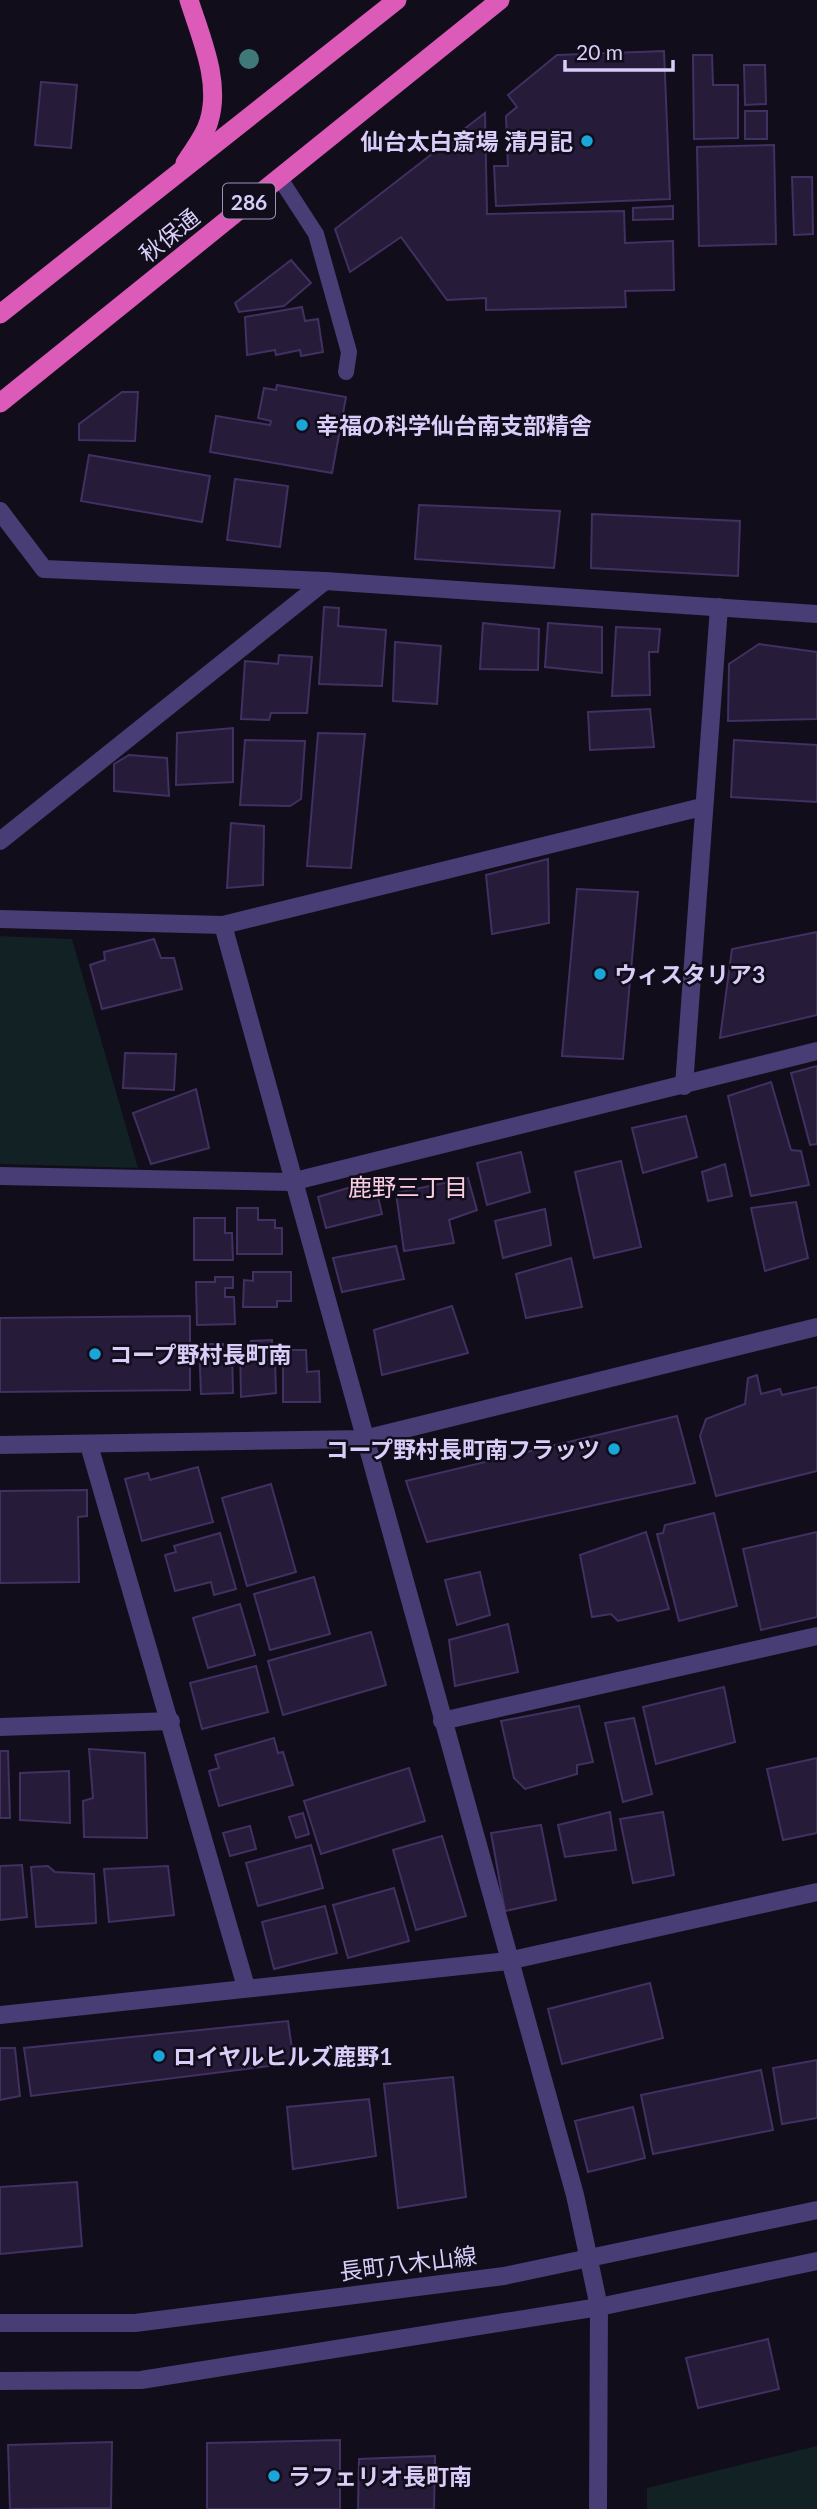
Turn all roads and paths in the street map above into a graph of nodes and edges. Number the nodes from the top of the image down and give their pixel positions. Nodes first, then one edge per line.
1 (189, 0) edge
2 (397, 0) edge
3 (500, 0) edge
4 (179, 173) junction
5 (279, 177) junction
6 (0, 314) edge
7 (346, 372) dead end
8 (0, 403) edge
9 (0, 511) edge
10 (325, 581) junction
11 (719, 607) junction
12 (817, 614) edge
13 (702, 807) junction
14 (0, 841) edge
15 (0, 919) edge
16 (223, 925) junction
17 (817, 1051) edge
18 (684, 1086) junction
19 (0, 1176) edge
20 (291, 1182) junction
21 (817, 1327) edge
22 (364, 1439) junction
23 (89, 1445) junction
24 (0, 1446) edge
25 (817, 1636) edge
26 (171, 1721) junction
27 (442, 1721) junction
28 (0, 1727) edge
29 (817, 1892) edge
30 (509, 1961) junction
31 (246, 1987) junction
32 (0, 2015) edge
33 (817, 2210) edge
34 (589, 2260) junction
35 (817, 2261) edge
36 (599, 2308) junction
37 (0, 2323) edge
38 (0, 2381) edge
39 (598, 2509) edge

1 - 4 highway
2 - 4 highway, 秋保通
3 - 5 highway, 秋保通 / 286
4 - 6 highway, 秋保通
5 - 7 lane
5 - 8 highway, 秋保通 / 286
9 - 10 street
10 - 11 street
10 - 14 street
11 - 12 street
11 - 13 street
13 - 16 street
13 - 18 street
15 - 16 street
16 - 20 street
17 - 18 street
18 - 20 street
19 - 20 street
20 - 22 street
21 - 22 street
22 - 23 street
22 - 27 street
23 - 24 street
23 - 26 street
25 - 27 street
26 - 28 street
26 - 31 street
27 - 30 street
29 - 30 street
30 - 31 street
30 - 34 street
31 - 32 street
33 - 34 street, 長町八木山線
34 - 36 street
34 - 37 street, 長町八木山線
35 - 36 street
36 - 38 street
36 - 39 street

